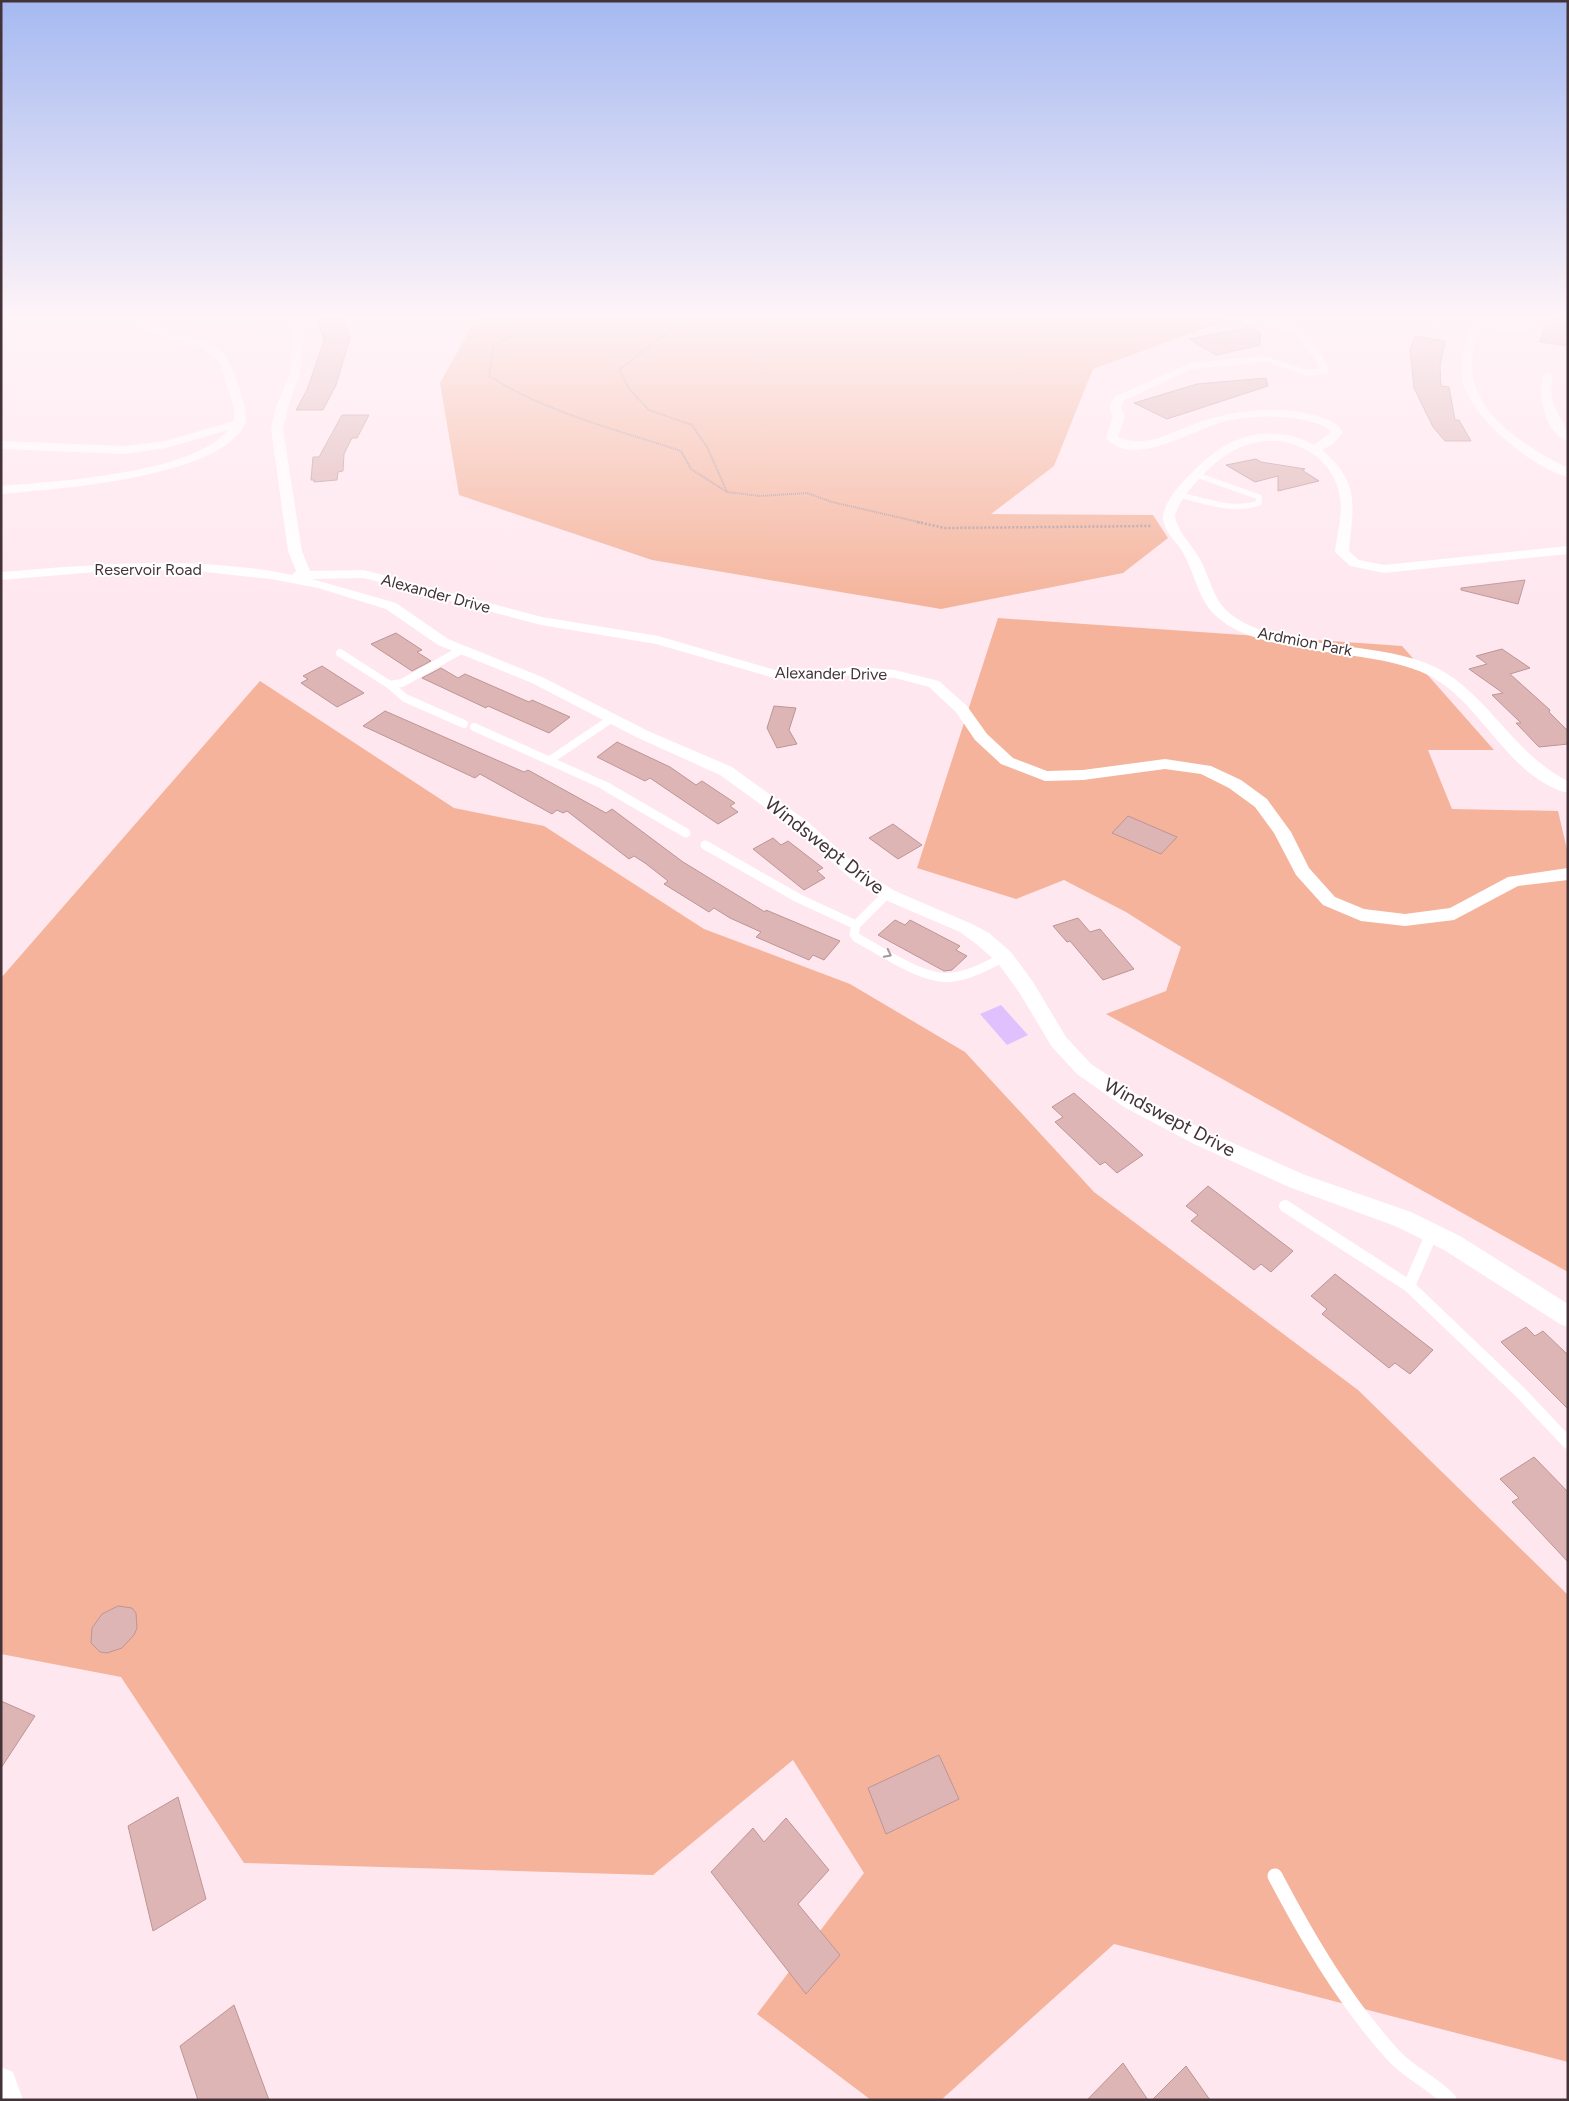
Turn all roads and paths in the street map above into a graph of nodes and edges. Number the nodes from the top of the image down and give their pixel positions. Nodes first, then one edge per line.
1 (241, 413) edge
2 (279, 413) edge
3 (563, 413) edge
4 (658, 413) edge
5 (1118, 413) edge
6 (1485, 413) edge
7 (1551, 413) edge
8 (240, 423) junction
9 (1568, 438) edge
10 (1, 445) edge
11 (1315, 449) junction
12 (1568, 473) edge
13 (1197, 475) junction
14 (1, 490) edge
15 (727, 492) junction
16 (1180, 495) junction
17 (1172, 527) junction
18 (1568, 550) edge
19 (1, 576) edge
20 (295, 580) junction
21 (461, 650) junction
22 (340, 653) dead end
23 (390, 685) junction
24 (611, 719) junction
25 (464, 724) dead end
26 (474, 727) dead end
27 (550, 760) junction
28 (1568, 788) edge
29 (686, 833) dead end
30 (705, 845) dead end
31 (1568, 874) edge
32 (887, 894) junction
33 (856, 925) junction
34 (1004, 957) junction
35 (1285, 1206) dead end
36 (1432, 1233) junction
37 (1409, 1286) junction
38 (1568, 1317) edge
39 (1568, 1442) edge
40 (1275, 1876) dead end
41 (1, 2084) edge
42 (6, 2100) edge
43 (1449, 2100) edge

1 - 8 street
2 - 20 street
3 - 15 path
4 - 15 path
5 - 11 street
6 - 12 street
7 - 9 street
8 - 10 street
8 - 14 street
11 - 13 street
11 - 18 street
13 - 16 street
13 - 16 lane
15 - 17 path
16 - 17 street
17 - 28 street, Ardmion Park
19 - 20 street, Reservoir Road
20 - 21 street, Windswept Drive
20 - 31 street, Alexander Drive
21 - 23 lane
21 - 24 street, Windswept Drive
22 - 23 lane
23 - 25 lane
24 - 27 lane
24 - 32 street, Windswept Drive
26 - 27 lane
27 - 29 lane
30 - 33 lane
32 - 33 lane
32 - 34 street, Windswept Drive
33 -> 34 lane
34 - 36 street, Windswept Drive
35 - 37 lane
36 - 37 lane
36 - 38 street, Windswept Drive
37 - 39 lane
40 - 43 lane
41 - 42 street

